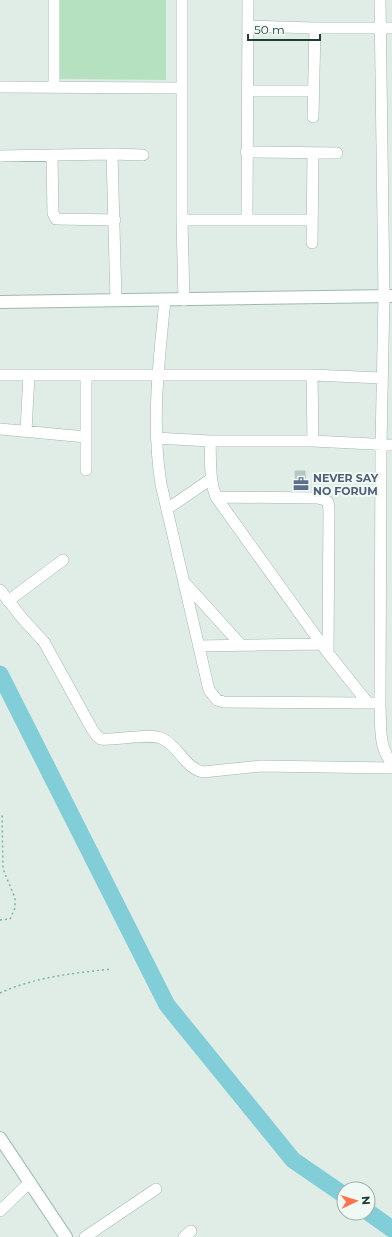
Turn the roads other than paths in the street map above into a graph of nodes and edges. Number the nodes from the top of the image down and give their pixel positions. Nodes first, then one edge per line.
1 (54, 0) edge
2 (182, 0) edge
3 (248, 0) edge
4 (380, 0) edge
5 (248, 26) junction
6 (315, 28) junction
7 (386, 28) edge
8 (0, 87) edge
9 (54, 87) junction
10 (181, 88) junction
11 (247, 91) junction
12 (314, 91) junction
13 (313, 117) dead end
14 (246, 152) junction
15 (313, 153) junction
16 (337, 153) dead end
17 (112, 154) junction
18 (143, 154) dead end
19 (0, 156) edge
20 (52, 156) junction
21 (246, 219) junction
22 (115, 220) junction
23 (182, 220) junction
24 (312, 220) junction
25 (312, 243) dead end
26 (388, 296) edge
27 (116, 300) junction
28 (165, 300) junction
29 (184, 300) junction
30 (0, 302) edge
31 (0, 375) edge
32 (29, 375) junction
33 (86, 375) junction
34 (312, 375) junction
35 (157, 376) junction
36 (382, 378) junction
37 (0, 429) edge
38 (26, 431) junction
39 (86, 437) junction
40 (156, 438) junction
41 (210, 441) junction
42 (312, 441) junction
43 (387, 445) edge
44 (86, 470) dead end
45 (211, 479) junction
46 (216, 497) junction
47 (167, 510) junction
48 (63, 560) dead end
49 (184, 581) junction
50 (0, 590) edge
51 (8, 601) junction
52 (241, 645) junction
53 (199, 646) junction
54 (324, 648) junction
55 (368, 703) junction
56 (380, 704) junction
57 (392, 763) edge
58 (392, 768) edge
59 (0, 1138) edge
60 (30, 1182) junction
61 (156, 1189) dead end
62 (0, 1211) edge
63 (66, 1237) edge
64 (85, 1237) edge

1 - 9 street
2 - 10 street
3 - 5 street
4 - 7 street
5 - 6 street
5 - 11 street
6 - 7 street
6 - 12 street
7 - 26 street
8 - 9 street
9 - 10 street
10 - 23 street
11 - 12 street
11 - 14 street
12 - 13 street
14 - 15 street
14 - 21 street
15 - 16 street
15 - 24 street
17 - 18 street
17 - 20 street
17 - 22 street
19 - 20 street
20 - 22 street
21 - 23 street
21 - 24 street
22 - 27 street
23 - 29 street
24 - 25 street
26 - 29 street
26 - 36 street
27 - 28 street
27 - 30 street
28 - 29 street
28 - 35 street
31 - 32 street
32 - 33 street
32 - 38 street
33 - 35 street
33 - 39 street
34 - 35 street
34 - 36 street
34 - 42 street
35 - 40 street
36 - 43 street
37 - 38 street
38 - 39 street
39 - 44 street
40 - 41 street
40 - 47 street
41 - 42 street
41 - 45 street
42 - 43 street
43 - 56 street
45 - 46 street
45 - 47 street
46 - 54 street
46 - 54 street
47 - 49 street
48 - 51 street
49 - 52 street
49 - 53 street
50 - 51 street
51 - 58 street
52 - 53 street
52 - 54 street
53 - 55 street
54 - 55 street
55 - 56 street
56 - 57 street
59 - 60 street
60 - 62 street
60 - 63 street
61 - 64 street

